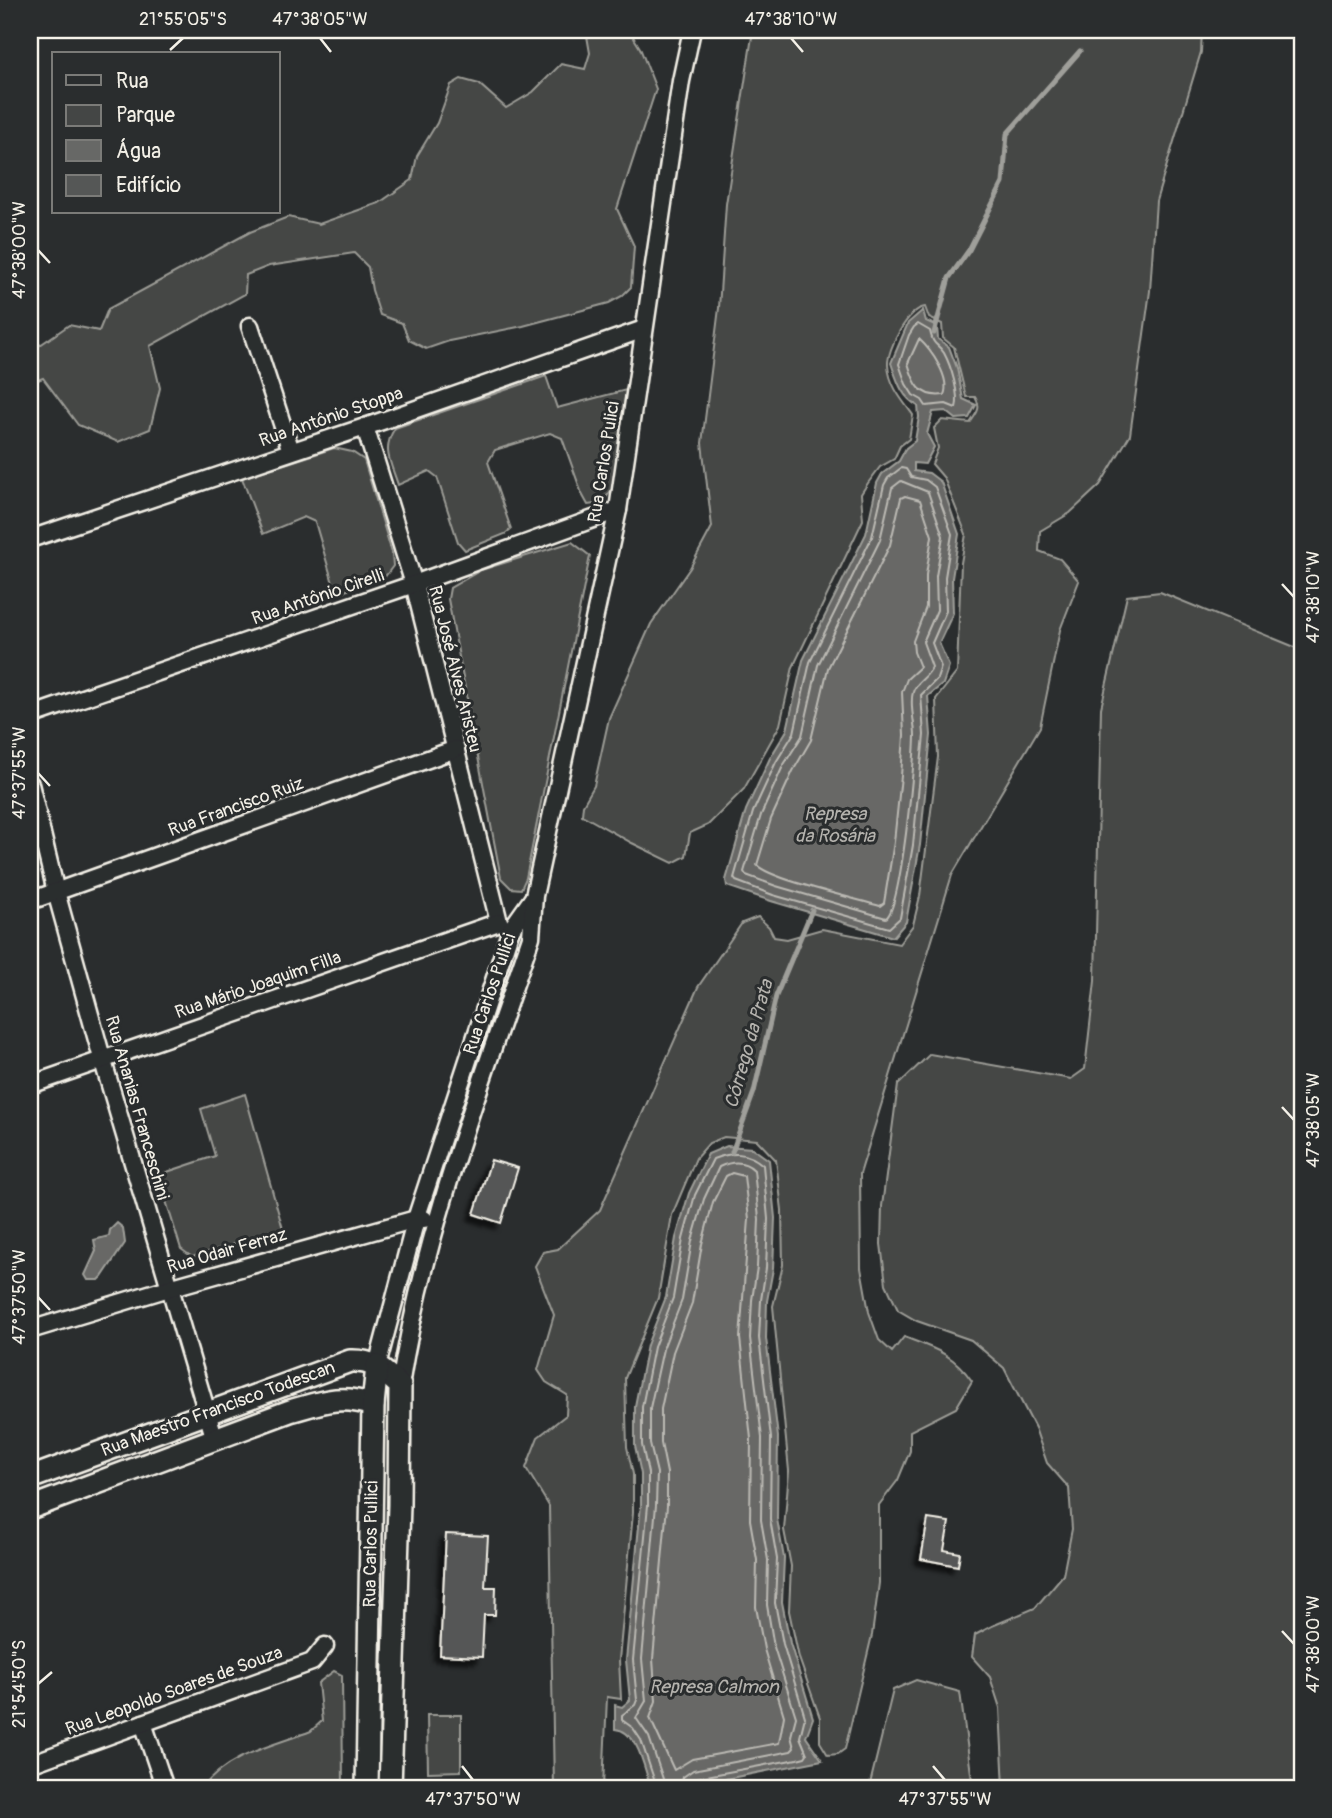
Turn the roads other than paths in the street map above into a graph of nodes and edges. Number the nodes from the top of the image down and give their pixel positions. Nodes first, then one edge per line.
1 (692, 30) edge
2 (250, 326) dead end
3 (643, 330) junction
4 (365, 427) junction
5 (291, 451) junction
6 (618, 510) junction
7 (30, 538) edge
8 (414, 584) junction
9 (30, 716) edge
10 (456, 749) junction
11 (30, 784) edge
12 (56, 892) junction
13 (534, 896) junction
14 (30, 901) edge
15 (505, 925) junction
16 (531, 937) junction
17 (102, 1058) junction
18 (30, 1085) edge
19 (437, 1218) junction
20 (416, 1219) junction
21 (169, 1288) junction
22 (30, 1330) edge
23 (377, 1366) junction
24 (400, 1386) junction
25 (373, 1405) junction
26 (206, 1413) junction
27 (215, 1440) junction
28 (30, 1478) edge
29 (30, 1508) edge
30 (324, 1646) dead end
31 (143, 1723) junction
32 (30, 1764) edge
33 (165, 1788) edge
34 (367, 1788) edge
35 (390, 1788) edge

1 - 3 street, Rua Carlos Pulici
2 - 5 street
3 - 4 street, Rua Antônio Stoppa
3 - 6 street, Rua Carlos Pulici
4 - 5 street, Rua Antônio Stoppa
4 - 8 street, Rua José Alves Aristeu
5 - 7 street, Rua Antônio Stoppa
6 - 8 street, Rua Antônio Cirelli
6 - 13 street, Rua Carlos Pulici
8 - 9 street, Rua Antônio Cirelli
8 - 10 street, Rua José Alves Aristeu
10 - 12 street, Rua Francisco Ruiz
10 - 15 street, Rua José Alves Aristeu
11 - 12 street, Rua Ananias Franceschini
12 - 14 street, Rua Francisco Ruiz
12 - 17 street, Rua Ananias Franceschini
13 - 15 street, Rua Carlos Pullici
13 - 16 street, Rua Carlos Pullici
15 - 16 street
15 - 17 street, Rua Mário Joaquim Filla
15 - 20 street, Rua Carlos Pullici
16 - 19 street, Rua Carlos Pullici
17 - 18 street, Rua Mário Joaquim Filla
17 - 21 street, Rua Ananias Franceschini
19 - 20 street, Rua Odair Ferraz
19 - 24 street, Rua Carlos Pullici
20 - 21 street, Rua Odair Ferraz
20 - 23 street, Rua Carlos Pullici
21 - 22 street, Rua Odair Ferraz
21 - 26 street, Rua Ananias Franceschini
23 - 24 main road
23 - 25 main road, Rua Carlos Pullici
23 - 26 main road, Rua Maestro Francisco Todescan
24 - 35 main road, Rua Carlos Pullici
25 - 27 main road, Rua Maestro Francisco Todescan
25 - 34 main road, Rua Carlos Pullici
26 - 27 street, Rua Ananias Franceschini
26 - 28 main road, Rua Maestro Francisco Todescan
27 - 29 main road, Rua Maestro Francisco Todescan
30 - 31 street, Rua Leopoldo Soares de Souza
31 - 32 street, Rua Leopoldo Soares de Souza
31 - 33 street

